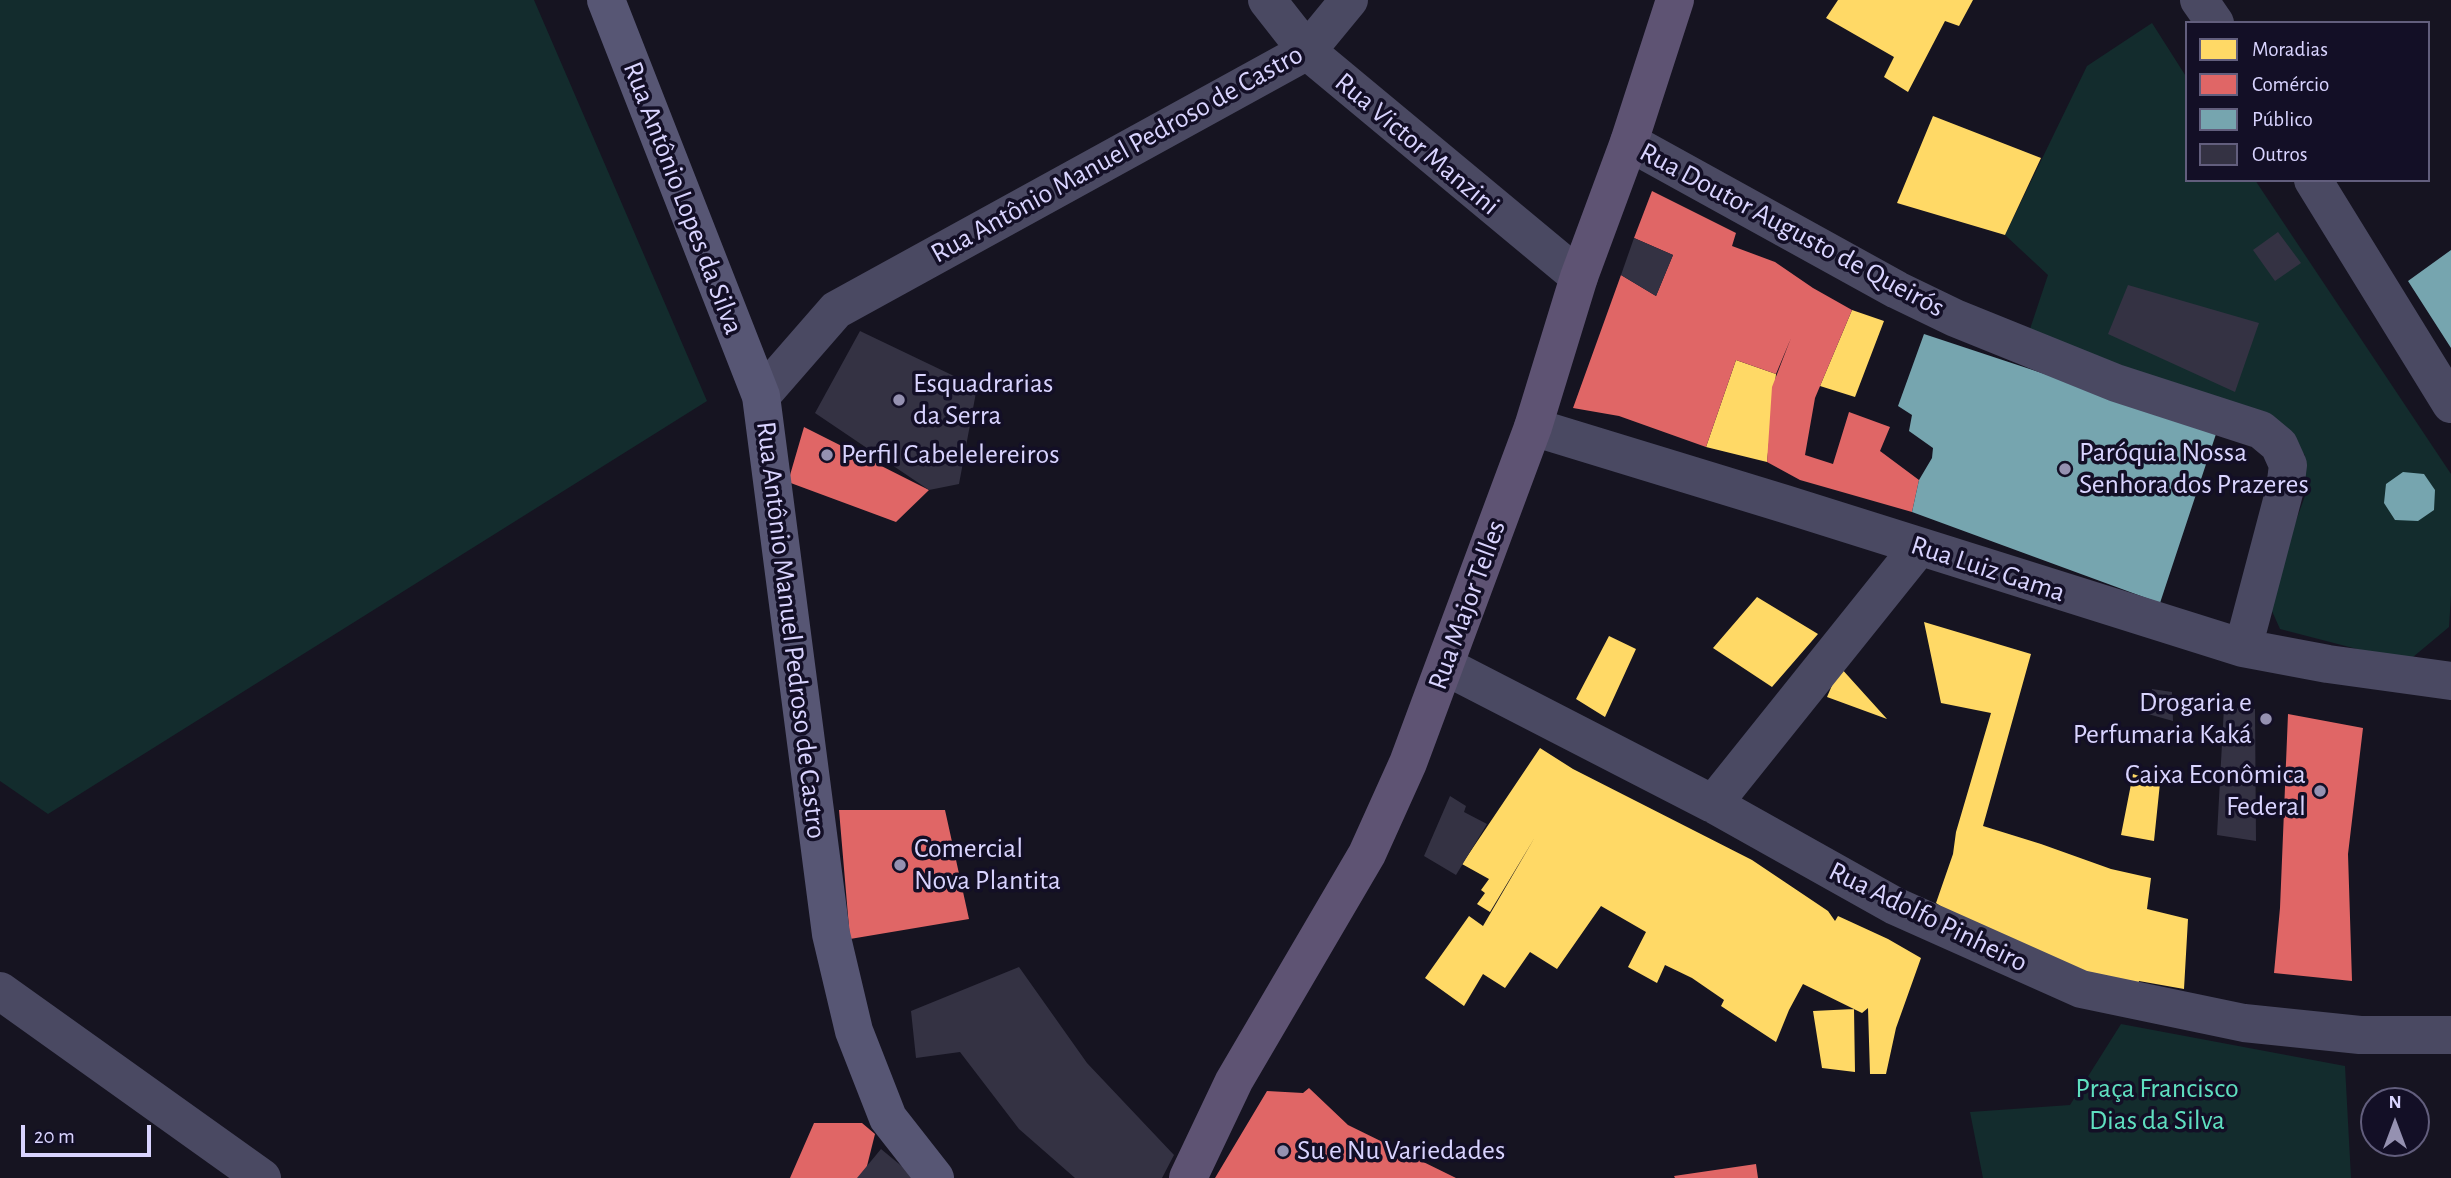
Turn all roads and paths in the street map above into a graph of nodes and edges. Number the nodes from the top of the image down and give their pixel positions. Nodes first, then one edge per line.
1 (606, 0) edge
2 (1267, 0) edge
3 (1349, 0) edge
4 (1675, 0) edge
5 (2199, 0) edge
6 (2214, 21) edge
7 (1307, 51) junction
8 (1629, 142) junction
9 (2314, 182) edge
10 (1579, 277) junction
11 (761, 396) junction
12 (2451, 404) edge
13 (1533, 428) junction
14 (1919, 547) junction
15 (2243, 648) junction
16 (1445, 666) junction
17 (2451, 681) edge
18 (1713, 804) junction
19 (0, 991) edge
20 (2451, 1035) edge
21 (262, 1178) edge
22 (935, 1178) edge
23 (1188, 1178) edge

1 - 11 main road, Rua Antônio Lopes da Silva
2 - 7 street, Rua Victor Manzini
3 - 7 street, Rua Antônio Manuel Pedroso de Castro
4 - 8 main road, Rua Major Telles
5 - 6 street
7 - 10 street, Rua Victor Manzini
7 - 11 street, Rua Antônio Manuel Pedroso de Castro
8 - 10 main road, Rua Major Telles
8 - 15 street, Rua Doutor Augusto de Queirós
9 - 12 street
10 - 13 main road, Rua Major Telles
11 - 22 main road, Rua Antônio Manuel Pedroso de Castro
13 - 14 street, Rua Luiz Gama
13 - 16 main road, Rua Major Telles
14 - 15 street, Rua Luiz Gama
14 - 18 street
15 - 17 street, Rua Luiz Gama
16 - 18 street, Rua Adolfo Pinheiro
16 - 23 main road, Rua Major Telles
18 - 20 street, Rua Adolfo Pinheiro
19 - 21 street

